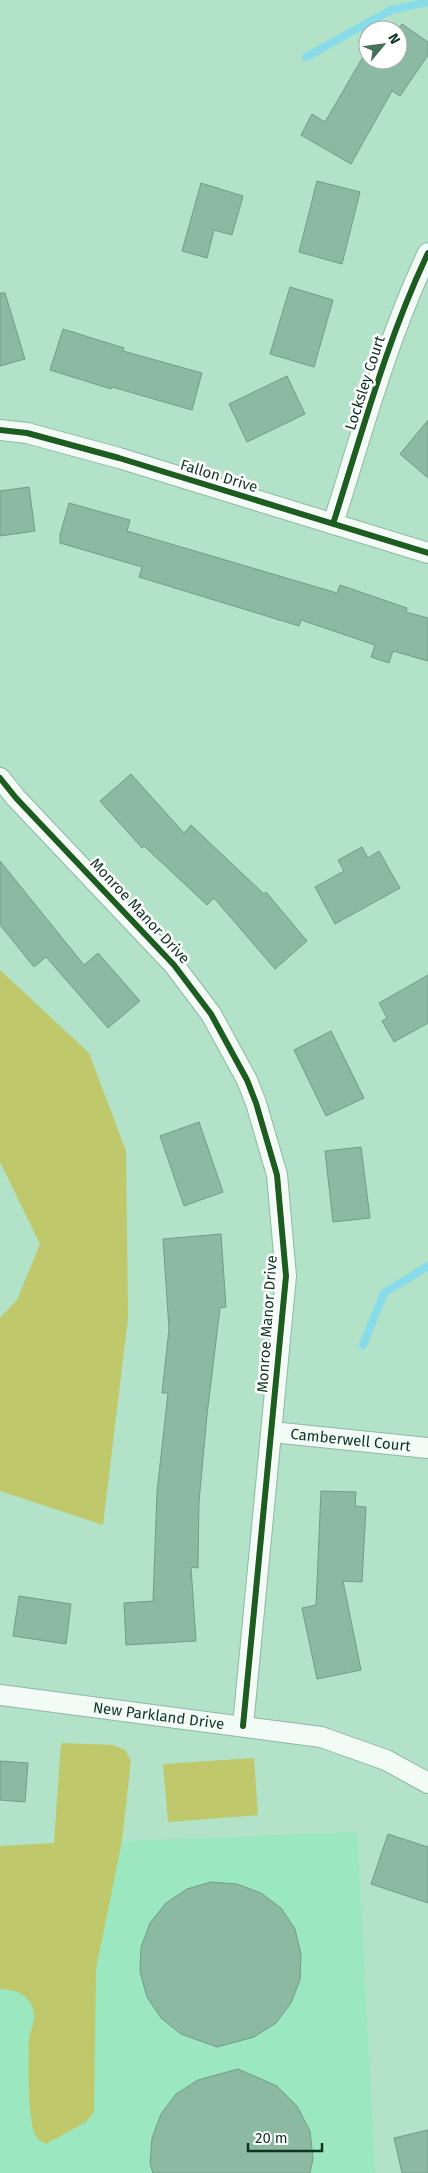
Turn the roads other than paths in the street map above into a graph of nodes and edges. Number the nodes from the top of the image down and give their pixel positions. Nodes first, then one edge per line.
1 (428, 252) edge
2 (0, 430) edge
3 (333, 524) junction
4 (428, 553) edge
5 (0, 778) edge
6 (272, 1432) junction
7 (428, 1448) edge
8 (0, 1695) edge
9 (243, 1726) junction
10 (428, 1783) edge

1 - 3 street, Locksley Court
2 - 3 street, Fallon Drive
3 - 4 street, Fallon Drive
5 - 6 street, Monroe Manor Drive
6 - 7 street, Camberwell Court
6 - 9 street, Monroe Manor Drive
8 - 9 street, New Parkland Drive
9 - 10 street, New Parkland Drive

